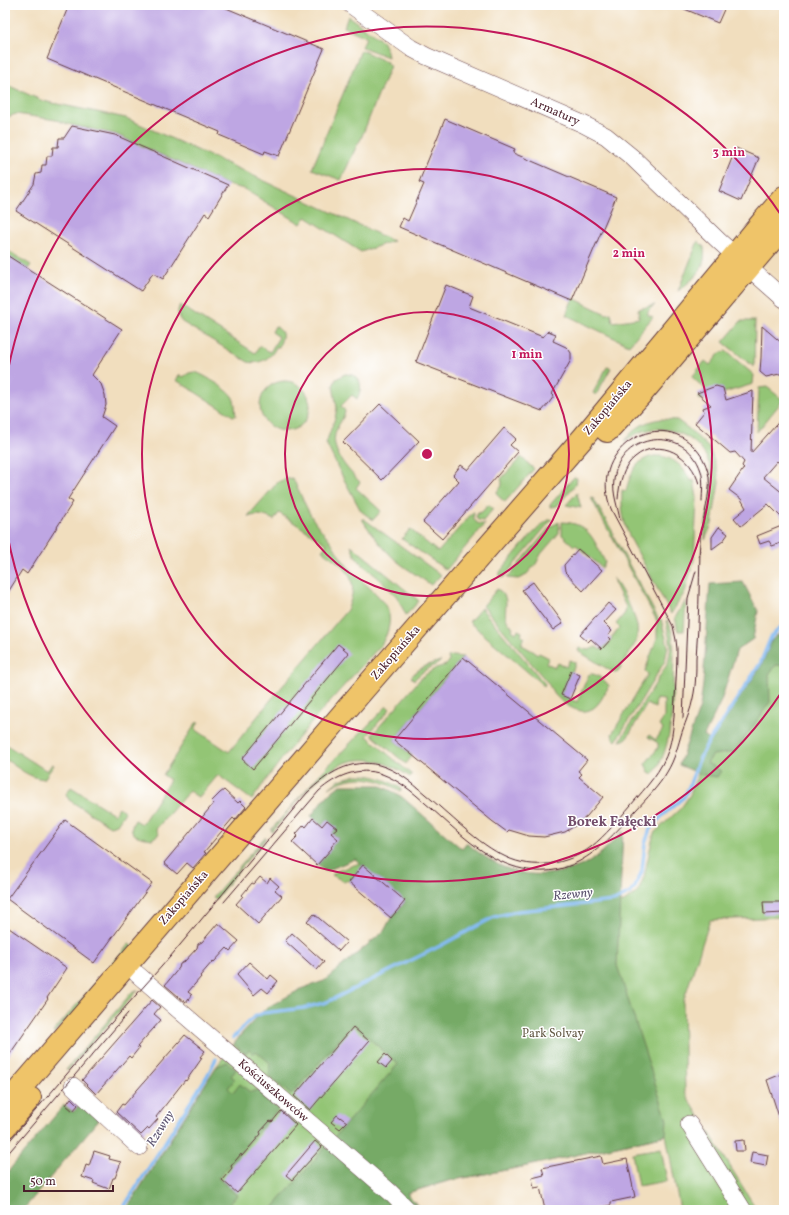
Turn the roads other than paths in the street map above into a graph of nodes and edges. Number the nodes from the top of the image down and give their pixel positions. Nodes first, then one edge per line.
1 (351, 5) edge
2 (784, 197) edge
3 (784, 226) edge
4 (742, 261) junction
5 (784, 299) edge
6 (428, 628) junction
7 (137, 974) junction
8 (73, 1086) dead end
9 (5, 1106) edge
10 (689, 1124) dead end
11 (5, 1127) edge
12 (140, 1147) dead end
13 (408, 1210) edge
14 (742, 1210) edge

1 - 4 street, Armatury
2 - 4 main road, Zakopiańska
3 - 4 main road, Zakopiańska
4 - 5 street, Armatury
4 - 6 main road, Zakopiańska
6 - 7 main road, Zakopiańska
6 - 9 main road, Zakopiańska
7 - 11 main road, Zakopiańska
7 - 13 street, Kościuszkowców
8 - 12 street
10 - 14 street

